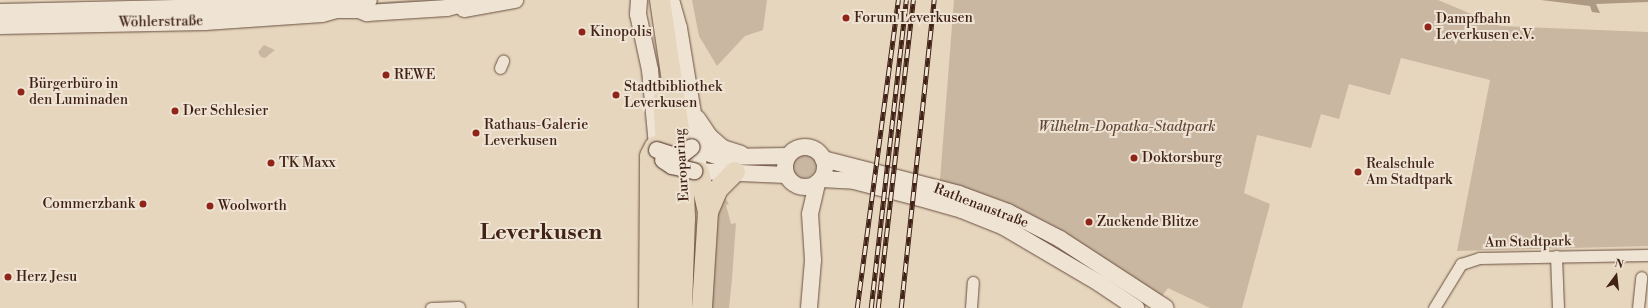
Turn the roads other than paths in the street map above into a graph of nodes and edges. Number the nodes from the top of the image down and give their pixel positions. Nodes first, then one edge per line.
1 (311, 0) edge
2 (478, 0) edge
3 (514, 0) edge
4 (628, 0) edge
5 (660, 0) edge
6 (671, 0) edge
7 (680, 0) edge
8 (641, 4) edge
9 (368, 6) edge
10 (447, 8) junction
11 (0, 12) edge
12 (0, 26) edge
13 (679, 28) junction
14 (692, 110) junction
15 (695, 142) junction
16 (657, 151) junction
17 (749, 156) junction
18 (788, 156) junction
19 (823, 159) junction
20 (697, 171) junction
21 (735, 172) junction
22 (786, 175) junction
23 (819, 181) junction
24 (799, 186) junction
25 (708, 212) junction
26 (810, 214) junction
27 (1648, 255) edge
28 (1556, 256) junction
29 (1641, 277) dead end
30 (973, 282) dead end
31 (1156, 305) edge
32 (459, 307) dead end
33 (431, 308) edge
34 (648, 308) edge
35 (666, 308) edge
36 (682, 308) edge
37 (702, 308) edge
38 (809, 308) edge
39 (971, 308) edge
40 (1136, 308) edge
41 (1434, 308) edge
42 (1558, 308) edge
43 (1638, 308) edge

1 - 9 main road, Wöhlerstraße
1 - 11 main road, Wöhlerstraße
2 - 10 main road, Wöhlerstraße
3 - 10 main road
4 - 8 main road
5 - 36 highway, Europaring
6 - 13 main road, Europaring
7 - 13 main road, Europaring
8 - 16 main road, Europaring
8 - 35 highway, Europaring
9 - 10 main road, Wöhlerstraße
9 - 12 main road, Wöhlerstraße
13 - 14 main road, Europaring
14 - 15 main road, Europaring
14 - 17 main road
15 - 16 main road, bridge
15 - 17 main road
15 - 20 main road, Europaring
16 - 20 main road, bridge
16 - 34 highway
17 - 18 main road
18 - 19 main road
18 - 22 main road
19 - 23 main road
19 - 31 main road, Rathenaustraße
20 - 21 main road
20 - 25 highway
21 - 22 main road
21 - 25 highway
22 - 24 main road
23 - 24 main road
23 - 26 main road
23 - 40 main road, Rathenaustraße
24 - 26 main road
25 - 37 highway
26 - 38 main road
27 - 28 street, Am Stadtpark
28 - 41 street, Am Stadtpark
28 - 42 street
29 - 43 street
30 - 39 street
32 - 33 street

